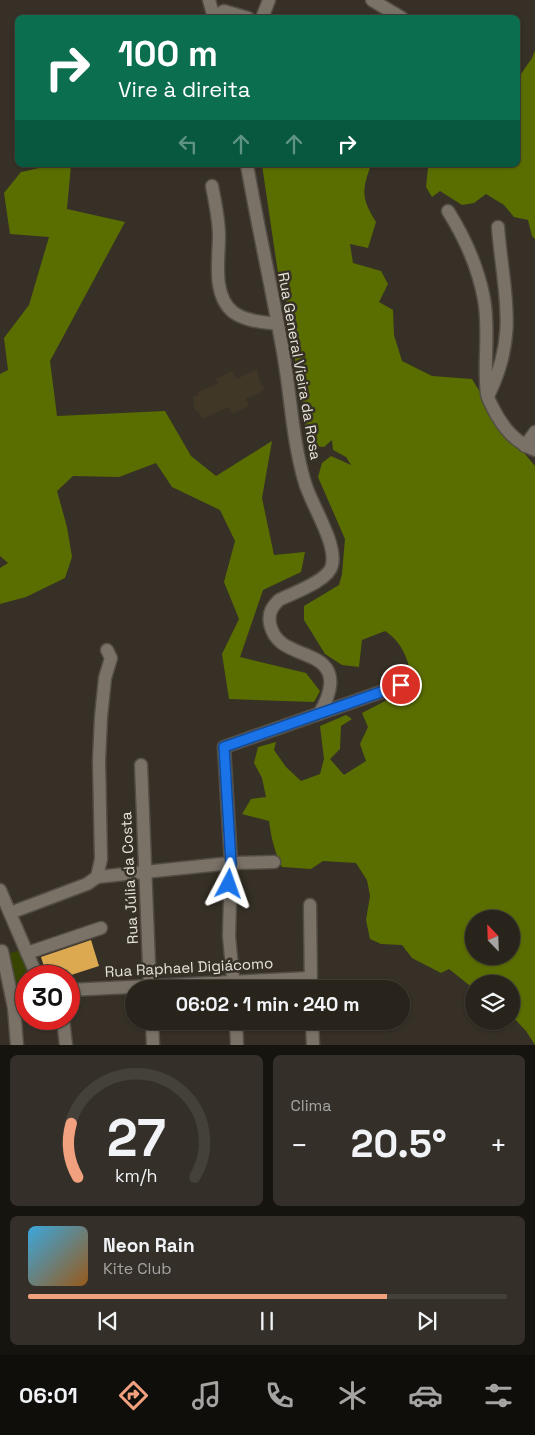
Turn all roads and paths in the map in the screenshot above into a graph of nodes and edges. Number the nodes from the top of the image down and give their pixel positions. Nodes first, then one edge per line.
1 (210, 0) edge
2 (269, 0) edge
3 (372, 0) edge
4 (214, 15) edge
5 (217, 15) edge
6 (238, 15) edge
7 (263, 15) edge
8 (397, 15) edge
9 (247, 167) edge
10 (212, 186) dead end
11 (448, 211) dead end
12 (498, 227) dead end
13 (277, 324) junction
14 (487, 397) junction
15 (535, 432) edge
16 (530, 448) edge
17 (107, 650) dead end
18 (401, 685) dead end
19 (319, 714) junction
20 (141, 765) dead end
21 (274, 862) dead end
22 (231, 863) junction
23 (145, 874) junction
24 (97, 877) junction
25 (0, 890) edge
26 (310, 905) dead end
27 (10, 912) junction
28 (101, 928) dead end
29 (25, 949) junction
30 (2, 952) dead end
31 (32, 965) edge
32 (150, 980) edge
33 (233, 980) edge
34 (311, 980) edge
35 (125, 988) edge
36 (80, 990) edge
37 (11, 993) junction
38 (15, 993) edge
39 (64, 1030) edge
40 (152, 1030) edge
41 (236, 1030) edge
42 (313, 1030) edge
43 (17, 1045) edge
44 (66, 1045) edge
45 (153, 1045) edge
46 (237, 1045) edge
47 (314, 1045) edge

1 - 4 street
2 - 7 street
3 - 8 street
5 - 6 street
9 - 13 street, Rua General Vieira da Rosa
10 - 13 street
11 - 14 street
12 - 14 street
13 - 19 street, Rua General Vieira da Rosa
14 - 16 street
15 - 16 street
17 - 24 street
18 - 19 street
19 - 22 street
20 - 23 street, Rua Júlia da Costa
21 - 22 street
22 - 23 street
22 - 33 street
23 - 24 street
23 - 32 street, Rua Júlia da Costa
24 - 27 street
25 - 27 street
26 - 34 street
27 - 29 street
28 - 29 street
29 - 31 street
30 - 37 street
35 - 36 street, Rua Raphael Digiácomo
37 - 38 street
37 - 43 street
39 - 44 street
40 - 45 street
41 - 46 street
42 - 47 street

